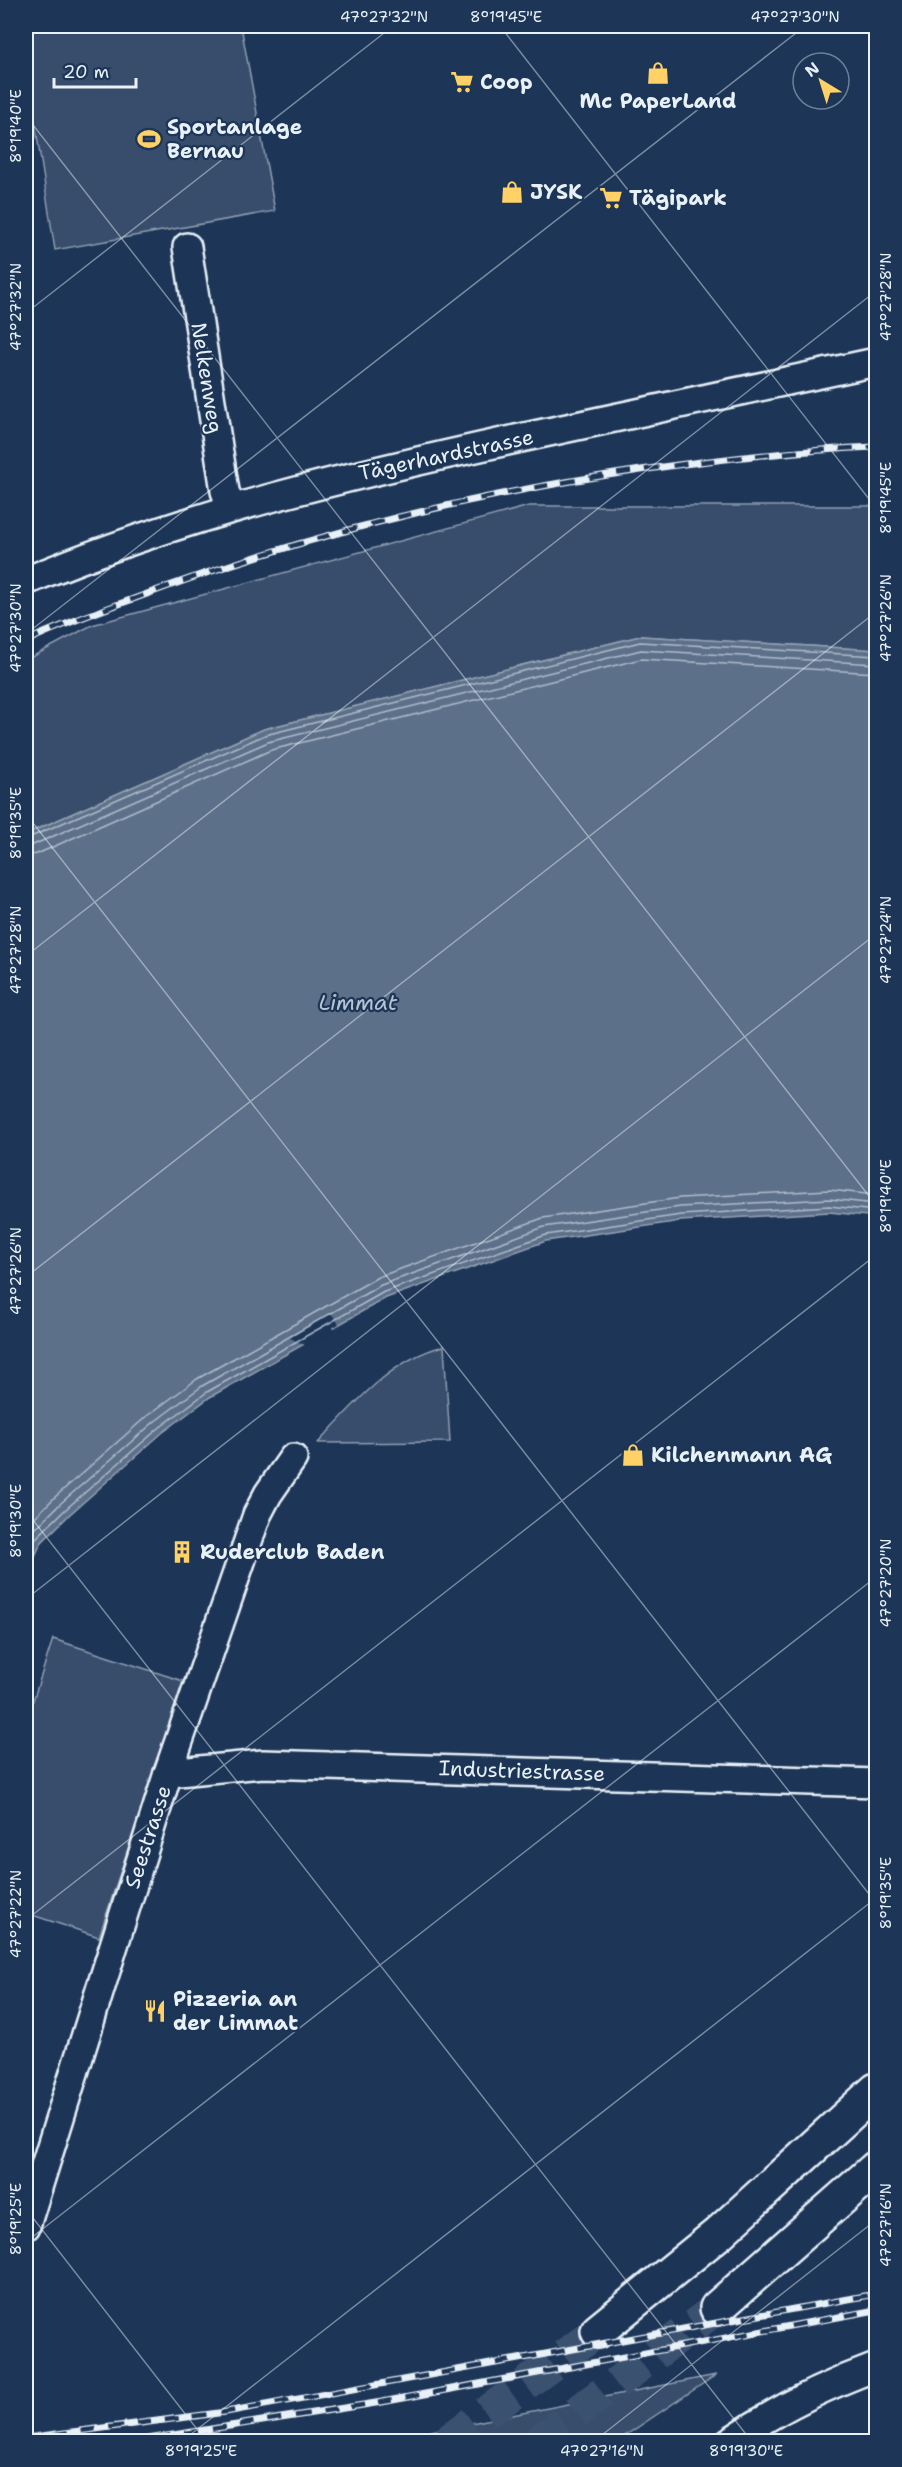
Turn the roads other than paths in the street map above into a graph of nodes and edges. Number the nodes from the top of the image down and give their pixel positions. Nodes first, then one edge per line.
1 (187, 247) dead end
2 (876, 362) edge
3 (231, 508) junction
4 (26, 581) edge
5 (293, 1458) dead end
6 (168, 1773) junction
7 (876, 1783) edge
8 (876, 2090) edge
9 (876, 2168) edge
10 (26, 2226) edge
11 (717, 2308) tunnel mouth
12 (598, 2331) tunnel mouth
13 (876, 2367) edge
14 (744, 2437) edge

1 - 3 street, Nelkenweg
2 - 3 street, Tägerhardstrasse
3 - 4 street, Tägerhardstrasse
5 - 6 street, Seestrasse
6 - 7 street, Industriestrasse
6 - 10 street, Seestrasse
8 - 12 highway
9 - 11 highway
13 - 14 street

